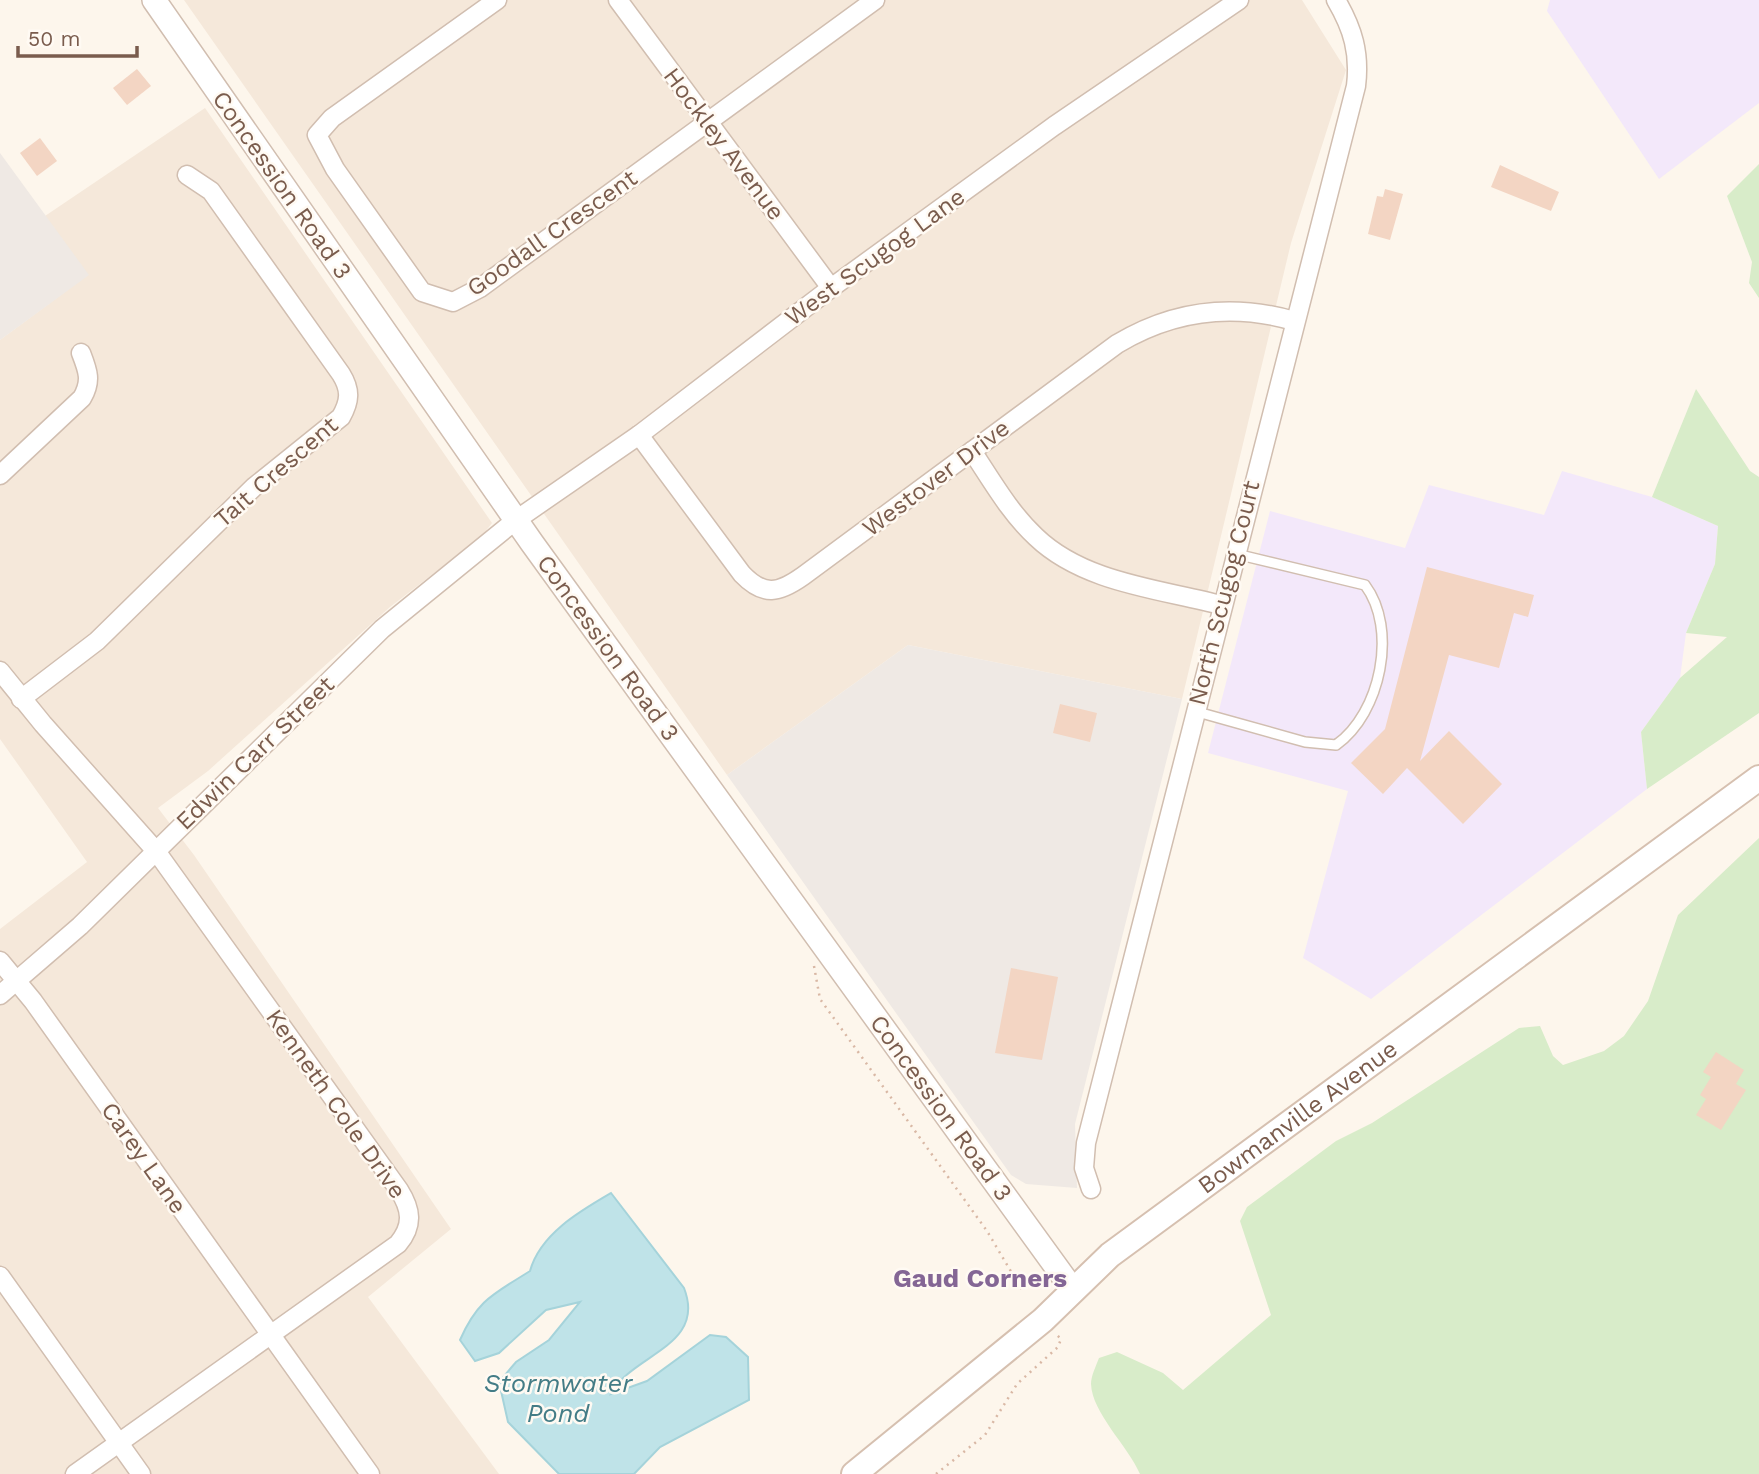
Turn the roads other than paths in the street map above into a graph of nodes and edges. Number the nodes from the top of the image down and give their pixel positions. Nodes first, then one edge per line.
1 (154, 0) edge
2 (497, 0) edge
3 (618, 0) edge
4 (875, 0) edge
5 (1239, 0) edge
6 (1336, 0) edge
7 (706, 123) junction
8 (187, 175) dead end
9 (831, 288) junction
10 (1294, 321) junction
11 (81, 353) dead end
12 (639, 435) junction
13 (972, 451) junction
14 (0, 475) edge
15 (516, 520) junction
16 (1234, 554) junction
17 (1221, 606) junction
18 (0, 671) edge
19 (21, 699) junction
20 (1194, 711) junction
21 (1759, 778) edge
22 (156, 851) junction
23 (0, 961) edge
24 (18, 982) junction
25 (0, 995) edge
26 (1091, 1189) dead end
27 (0, 1276) edge
28 (1073, 1290) junction
29 (271, 1334) junction
30 (119, 1443) junction
31 (75, 1474) edge
32 (141, 1474) edge
33 (370, 1474) edge
34 (853, 1474) edge

1 - 15 street, Concession Road 3
2 - 7 street, Goodall Crescent
3 - 7 street, Hockley Avenue
4 - 7 street
5 - 9 street, West Scugog Lane
6 - 10 street, North Scugog Court
7 - 9 street, Hockley Avenue
8 - 19 street, Tait Crescent
9 - 12 street, West Scugog Lane
10 - 13 street, Westover Drive
10 - 16 street, North Scugog Court
11 - 14 street
12 - 13 street, Westover Drive
12 - 15 street, West Scugog Lane
13 - 17 street
15 - 22 street, Edwin Carr Street
15 - 28 street, Concession Road 3
16 - 17 street, North Scugog Court
16 - 20 lane
17 - 20 street, North Scugog Court
18 - 19 street
19 - 22 street
20 - 26 street, North Scugog Court
21 - 28 main road, Bowmanville Avenue
22 - 24 street, Edwin Carr Street
22 - 29 street, Kenneth Cole Drive
23 - 24 street, Carey Lane
24 - 25 street, Edwin Carr Street
24 - 29 street, Carey Lane
27 - 30 street
28 - 34 main road, Bowmanville Avenue
29 - 30 street, Kenneth Cole Drive
29 - 33 street, Carey Lane
30 - 31 street, Kenneth Cole Drive
30 - 32 street

